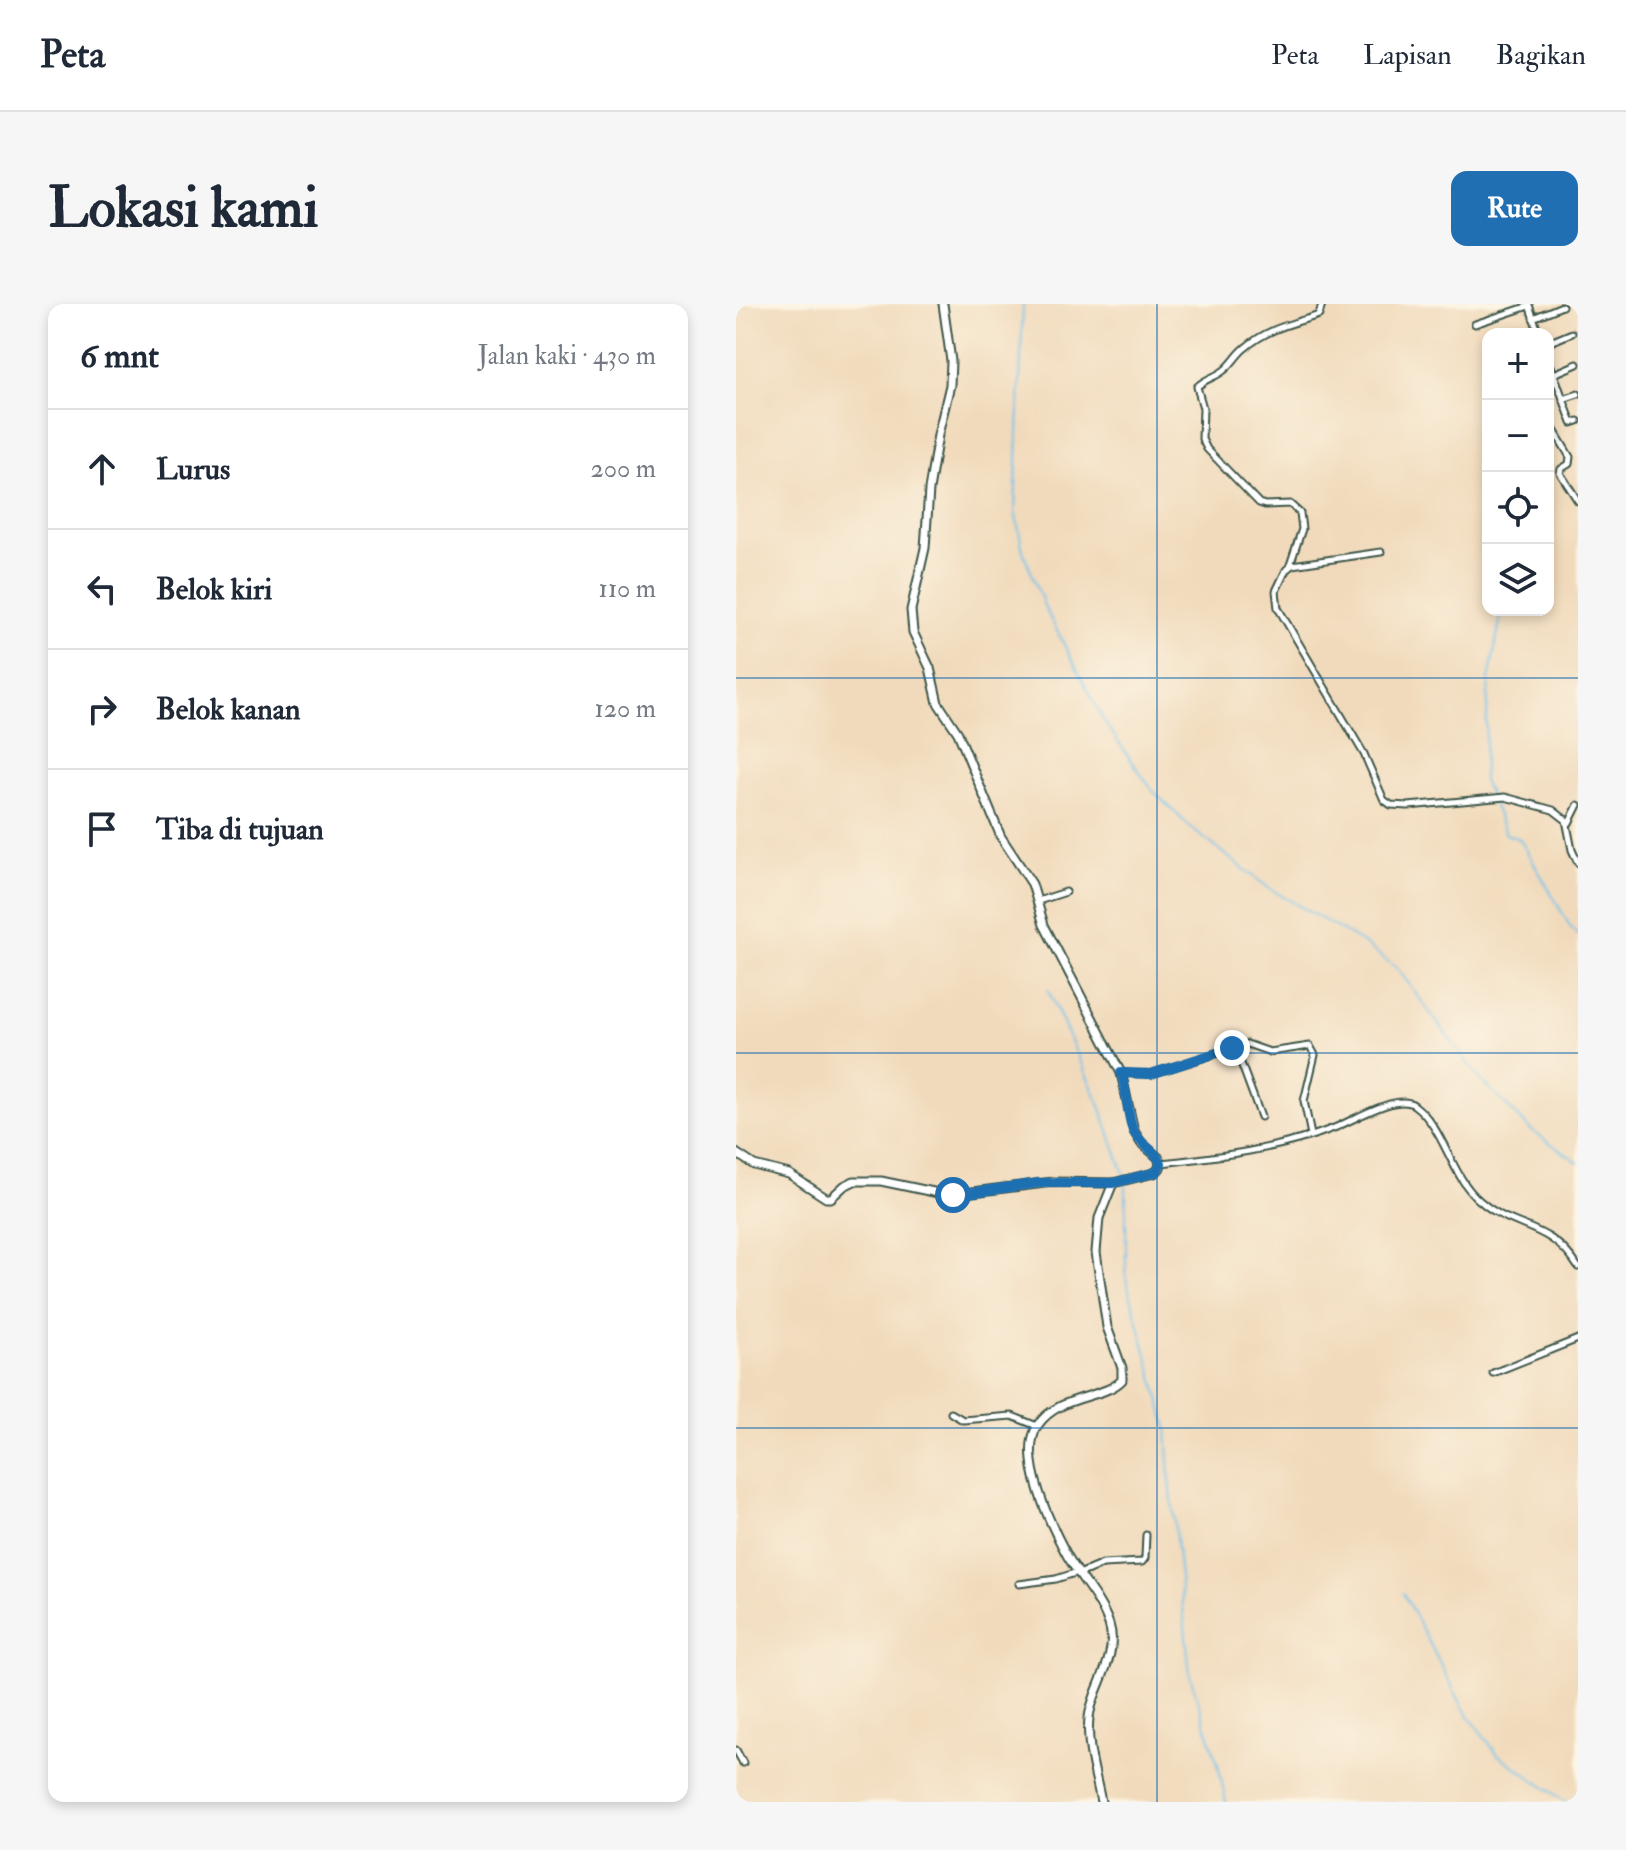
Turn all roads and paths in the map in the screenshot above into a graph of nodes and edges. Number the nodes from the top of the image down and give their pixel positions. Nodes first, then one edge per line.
1 (943, 304) edge
2 (1322, 304) edge
3 (1529, 305) edge
4 (1562, 306) edge
5 (1533, 318) junction
6 (1475, 324) dead end
7 (1536, 328) edge
8 (1572, 333) dead end
9 (1554, 340) edge
10 (1577, 364) edge
11 (1554, 374) joint
12 (1557, 382) junction
13 (1554, 383) edge
14 (1578, 394) edge
15 (1563, 399) junction
16 (1578, 421) edge
17 (1554, 430) edge
18 (1578, 501) edge
19 (1381, 552) dead end
20 (1290, 566) junction
21 (1578, 805) edge
22 (1568, 824) junction
23 (1578, 863) edge
24 (1066, 892) dead end
25 (1038, 901) junction
26 (1235, 1047) junction
27 (1121, 1073) junction
28 (1261, 1117) dead end
29 (1311, 1135) junction
30 (736, 1153) edge
31 (1161, 1163) junction
32 (1117, 1182) junction
33 (1578, 1267) edge
34 (1578, 1339) edge
35 (1493, 1373) dead end
36 (951, 1413) dead end
37 (1037, 1426) junction
38 (1146, 1535) dead end
39 (1078, 1573) junction
40 (1019, 1584) dead end
41 (736, 1750) edge
42 (743, 1763) dead end
43 (1101, 1802) edge

1 - 25 street
2 - 20 street
3 - 5 street
3 - 6 street
4 - 5 street
5 - 7 street
8 - 9 street
10 - 11 street
11 - 12 street
12 - 13 street
12 - 15 street
14 - 15 street
15 - 16 street
17 - 18 street
19 - 20 street
20 - 22 street
21 - 22 street
22 - 23 street
24 - 25 street
25 - 27 street
26 - 27 street
26 - 28 street
26 - 29 street
27 - 31 street
29 - 31 street
29 - 33 street
30 - 32 street
31 - 32 street
32 - 37 street
34 - 35 street
36 - 37 street
37 - 39 street
38 - 39 street
39 - 40 street
39 - 43 street
41 - 42 street

